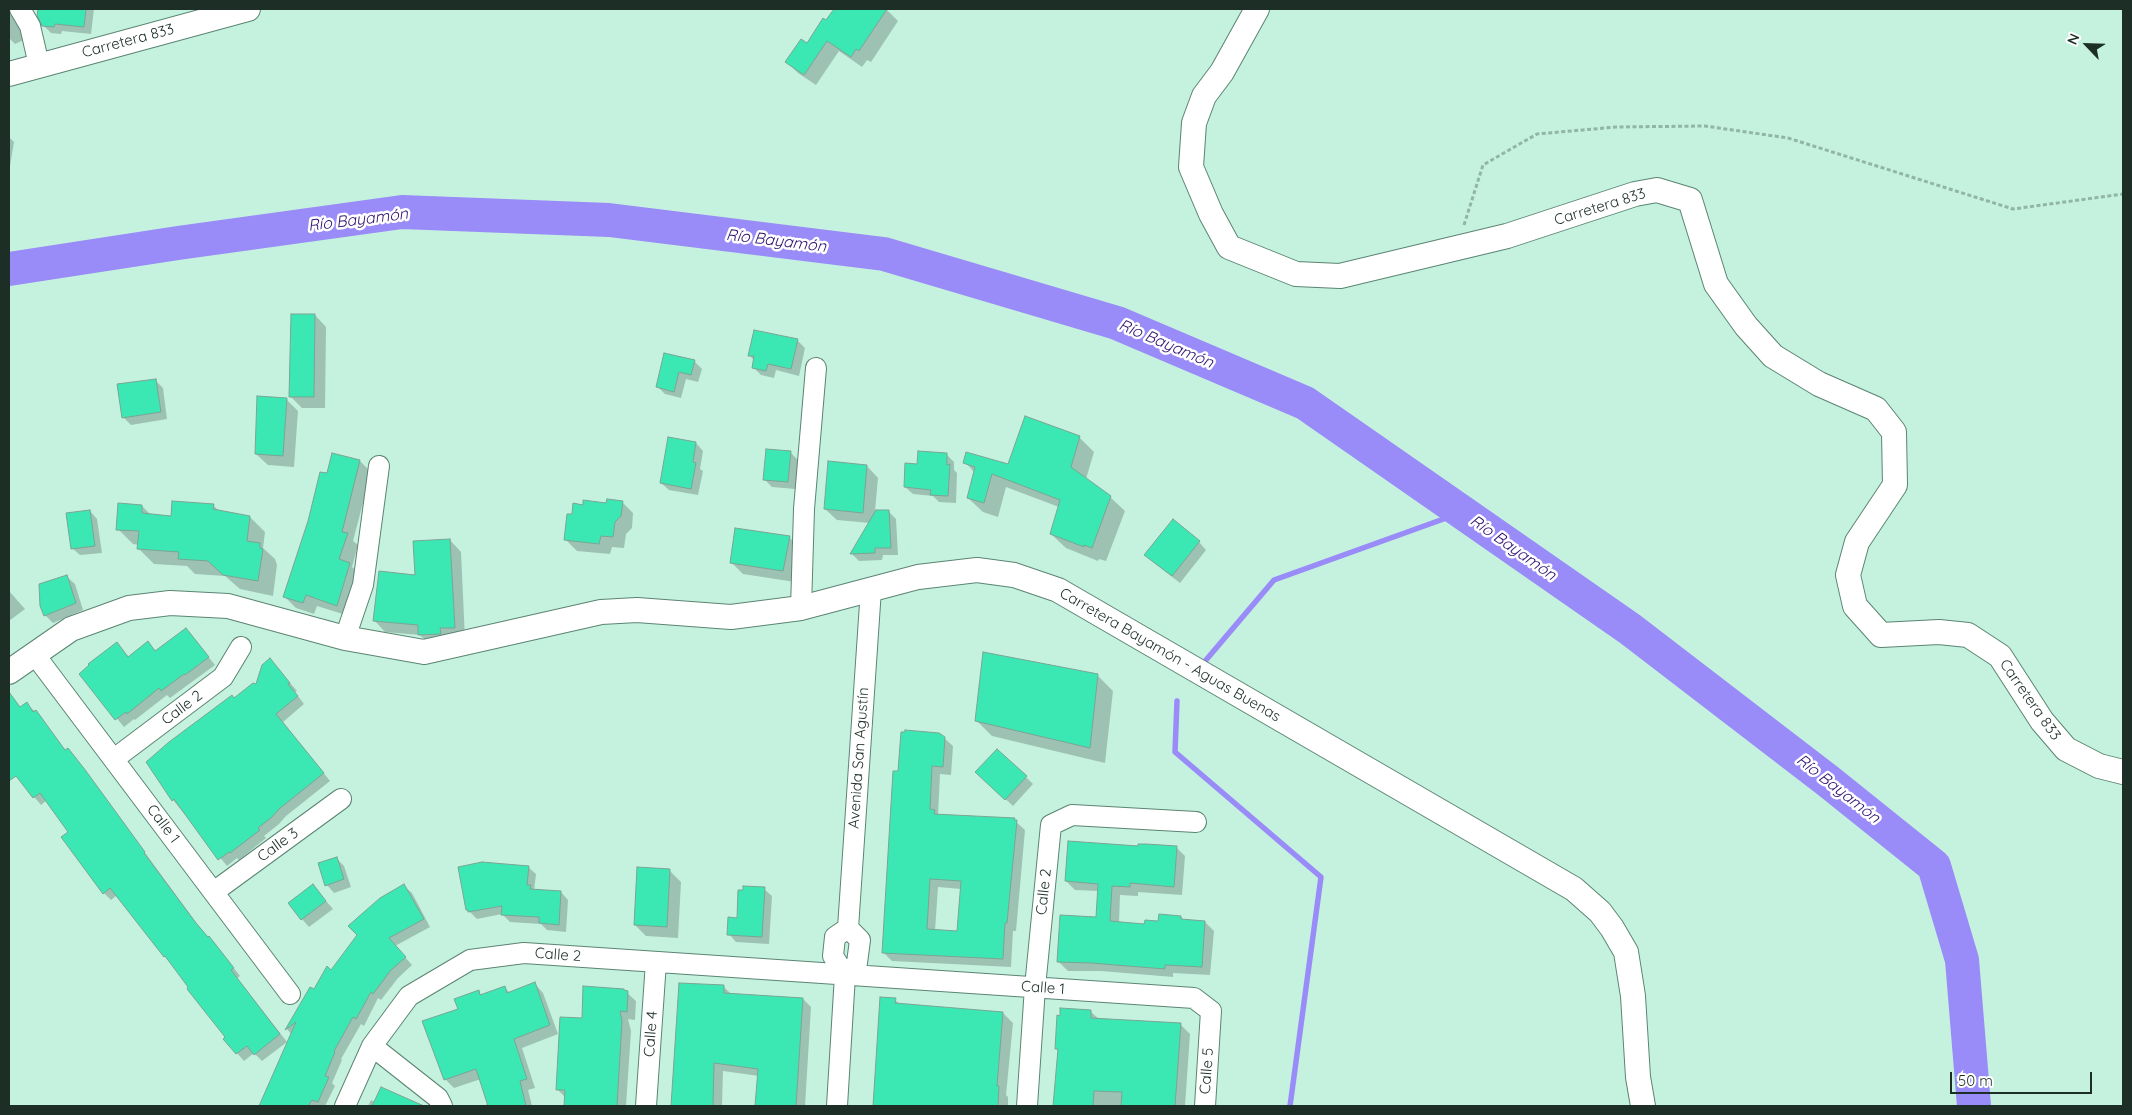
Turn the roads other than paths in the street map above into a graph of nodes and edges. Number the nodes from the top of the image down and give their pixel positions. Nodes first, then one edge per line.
1 (20, 9) edge
2 (248, 9) edge
3 (1257, 9) edge
4 (39, 65) junction
5 (9, 74) edge
6 (816, 368) dead end
7 (380, 466) dead end
8 (871, 589) junction
9 (801, 608) junction
10 (345, 638) junction
11 (241, 647) dead end
12 (35, 655) junction
13 (9, 672) edge
14 (114, 759) junction
15 (2123, 772) edge
16 (341, 799) dead end
17 (1196, 822) dead end
18 (214, 891) junction
19 (656, 962) junction
20 (845, 975) junction
21 (1035, 988) junction
22 (290, 994) dead end
23 (1209, 1036) joint
24 (372, 1046) junction
25 (345, 1106) edge
26 (442, 1106) edge
27 (646, 1106) edge
28 (837, 1106) edge
29 (1027, 1106) edge
30 (1205, 1106) edge
31 (1643, 1106) edge

1 - 4 street
2 - 4 street, Carretera 833
3 - 15 street, Carretera 833
4 - 5 street, Carretera 833
6 - 9 street
7 - 10 street
8 - 9 street, Carretera Bayamón - Aguas Buenas
8 - 20 street, Avenida San Agustín
8 - 31 street, Carretera Bayamón - Aguas Buenas
9 - 10 street, Carretera Bayamón - Aguas Buenas
10 - 12 street, Carretera Bayamón - Aguas Buenas
11 - 14 street, Calle 2
12 - 13 street, Carretera Bayamón - Aguas Buenas
12 - 14 street, Calle 1
14 - 18 street, Calle 1
16 - 18 street, Calle 3
17 - 21 street, Calle 2
18 - 22 street, Calle 1
19 - 20 street, Calle 2
19 - 24 street, Calle 2
19 - 27 street, Calle 4
20 - 21 street, Calle 1
20 - 28 street, Avenida San Agustín
21 - 23 street, Calle 1
21 - 29 street, Calle 2
23 - 30 street, Calle 5
24 - 25 street, Calle 2
24 - 26 street

